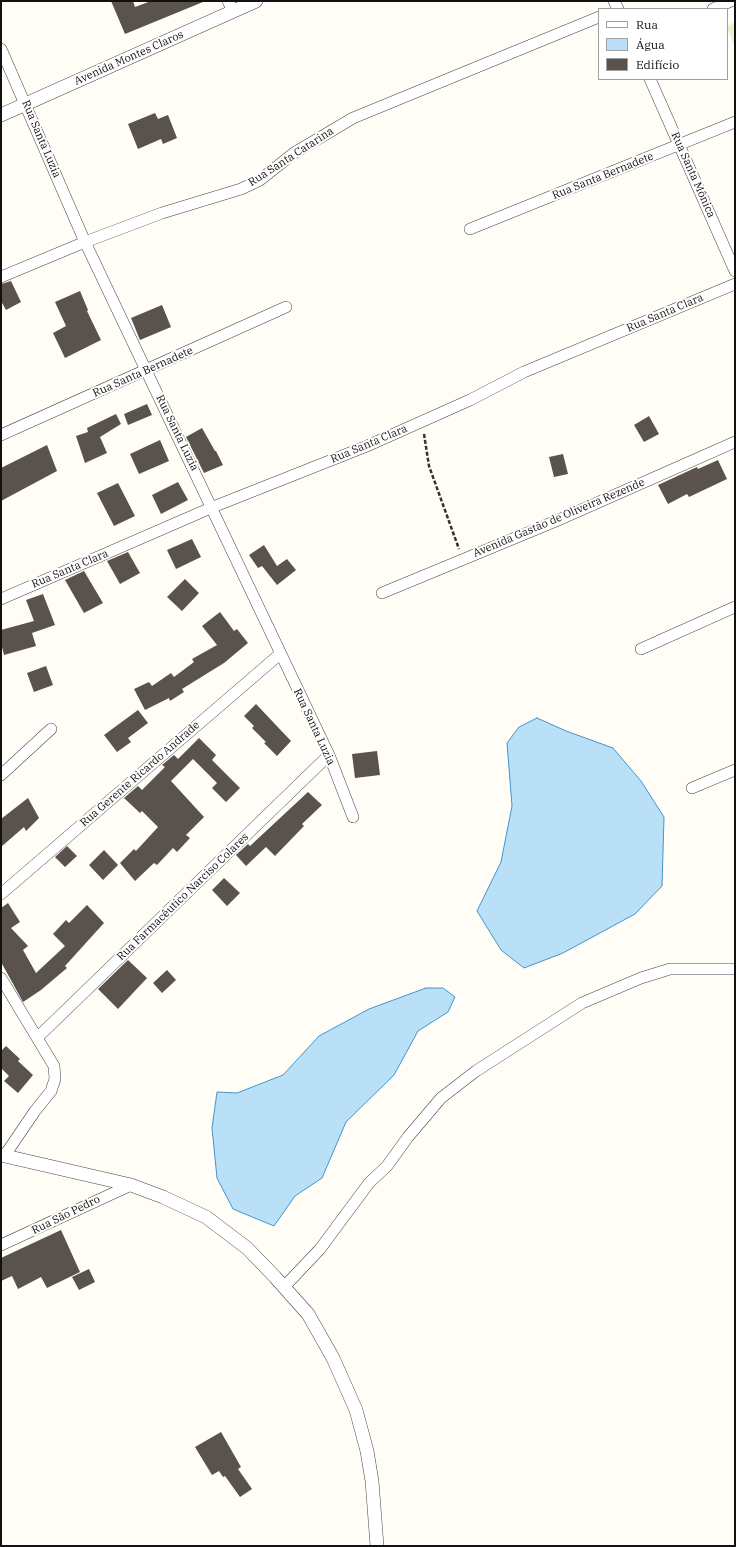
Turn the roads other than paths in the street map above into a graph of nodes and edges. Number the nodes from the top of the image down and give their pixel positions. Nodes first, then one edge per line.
1 (256, 1) edge
2 (731, 1) edge
3 (231, 6) edge
4 (715, 8) edge
5 (598, 17) edge
6 (1, 49) edge
7 (650, 80) edge
8 (26, 105) junction
9 (1, 115) edge
10 (735, 122) edge
11 (680, 146) junction
12 (470, 229) dead end
13 (85, 242) junction
14 (735, 271) edge
15 (1, 277) edge
16 (735, 284) edge
17 (286, 307) dead end
18 (146, 370) junction
19 (1, 435) edge
20 (735, 442) edge
21 (213, 508) junction
22 (382, 593) dead end
23 (1, 599) edge
24 (735, 607) edge
25 (641, 649) dead end
26 (280, 654) junction
27 (51, 729) dead end
28 (329, 755) junction
29 (735, 770) edge
30 (1, 775) edge
31 (692, 788) dead end
32 (353, 818) dead end
33 (1, 894) edge
34 (735, 969) edge
35 (1, 978) edge
36 (37, 1038) junction
37 (3, 1155) edge
38 (131, 1185) junction
39 (1, 1245) edge
40 (284, 1287) junction
41 (378, 1546) edge

1 - 3 street, Avenida Montes Claros
2 - 4 street
3 - 8 street, Avenida Montes Claros
5 - 13 street, Rua Santa Catarina
6 - 8 street, Rua Santa Luzia
7 - 11 street, Rua Santa Mônica
8 - 9 street, Avenida Montes Claros
8 - 13 street, Rua Santa Luzia
10 - 11 street, Rua Santa Bernadete
11 - 12 street, Rua Santa Bernadete
11 - 14 street, Rua Santa Mônica
13 - 15 street, Rua Santa Catarina
13 - 18 street, Rua Santa Luzia
16 - 21 street, Rua Santa Clara
17 - 18 street, Rua Santa Bernadete
18 - 19 street, Rua Santa Bernadete
18 - 21 street, Rua Santa Luzia
20 - 22 street, Avenida Gastão de Oliveira Rezende
21 - 23 street, Rua Santa Clara
21 - 26 street, Rua Santa Luzia
24 - 25 street
26 - 28 street, Rua Santa Luzia
26 - 33 street, Rua Gerente Ricardo Andrade
27 - 30 street
28 - 32 street, Rua Santa Luzia
28 - 36 street, Rua Farmacêutico Narciso Colares
29 - 31 street
34 - 40 street
35 - 36 street
36 - 37 street
37 - 38 street
38 - 39 street, Rua São Pedro
38 - 40 street
40 - 41 street

